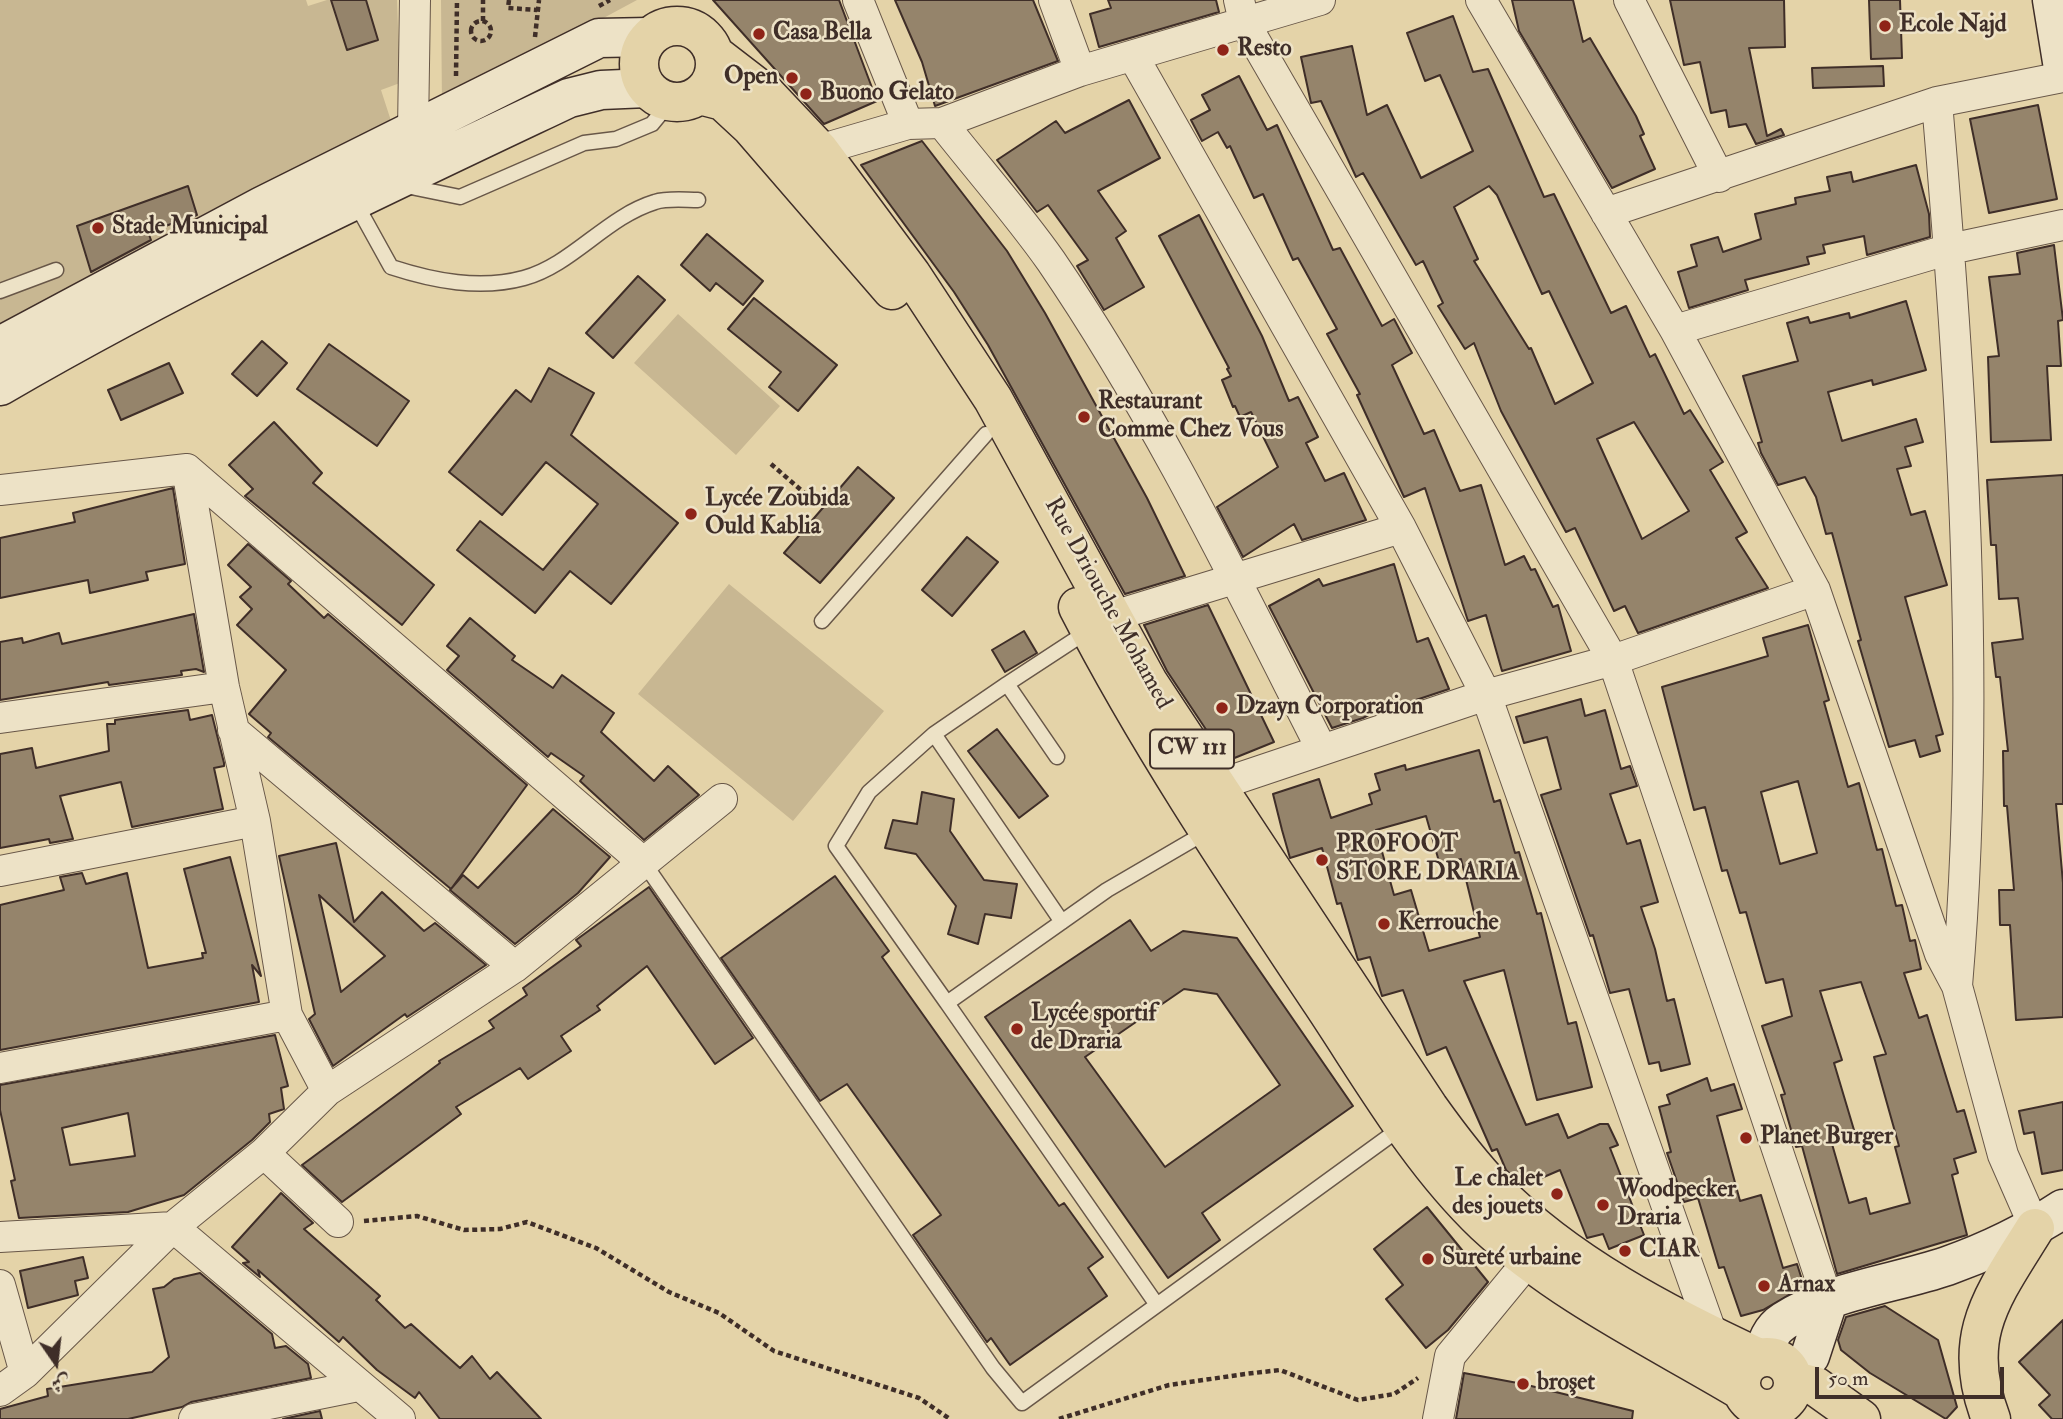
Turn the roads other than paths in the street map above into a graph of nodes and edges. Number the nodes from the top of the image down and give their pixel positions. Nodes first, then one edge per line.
1 (415, 0) edge
2 (858, 0) edge
3 (1054, 0) edge
4 (1320, 0) edge
5 (1481, 0) edge
6 (1629, 0) edge
7 (2052, 0) edge
8 (1241, 11) edge
9 (672, 25) edge
10 (1133, 56) junction
11 (2063, 68) edge
12 (1080, 71) junction
13 (2063, 77) edge
14 (672, 95) junction
15 (1937, 102) junction
16 (908, 124) junction
17 (943, 124) junction
18 (413, 130) junction
19 (818, 150) junction
20 (1719, 177) junction
21 (391, 183) junction
22 (354, 200) junction
23 (698, 200) dead end
24 (1606, 213) junction
25 (2063, 225) edge
26 (1950, 249) junction
27 (56, 270) dead end
28 (0, 291) edge
29 (1675, 330) junction
30 (0, 346) edge
31 (0, 386) edge
32 (986, 434) junction
33 (187, 470) junction
34 (0, 490) edge
35 (1401, 528) junction
36 (1235, 578) junction
37 (1815, 590) junction
38 (822, 621) dead end
39 (1101, 622) junction
40 (1613, 660) junction
41 (1007, 684) junction
42 (224, 687) junction
43 (1486, 695) junction
44 (0, 718) edge
45 (233, 730) junction
46 (934, 734) junction
47 (1321, 748) junction
48 (1057, 757) dead end
49 (1215, 786) junction
50 (722, 799) dead end
51 (255, 821) junction
52 (1209, 831) junction
53 (644, 863) junction
54 (0, 871) edge
55 (1062, 922) junction
56 (515, 967) junction
57 (1956, 986) junction
58 (947, 1003) junction
59 (287, 1015) junction
60 (0, 1068) edge
61 (327, 1091) junction
62 (1404, 1126) junction
63 (264, 1153) junction
64 (2049, 1218) edge
65 (338, 1222) road end
66 (173, 1227) junction
67 (0, 1237) edge
68 (1529, 1260) junction
69 (1948, 1266) junction
70 (0, 1288) edge
71 (1828, 1301) junction
72 (1157, 1305) junction
73 (1988, 1307) junction
74 (1713, 1336) junction
75 (25, 1373) junction
76 (1777, 1384) edge
77 (358, 1386) junction
78 (0, 1391) edge
79 (194, 1419) edge
80 (400, 1419) edge
81 (1438, 1419) edge
82 (1861, 1419) edge
83 (1991, 1419) edge

1 - 18 street
2 - 16 street
3 - 12 street
4 - 8 street
5 - 24 street
6 - 20 street
7 - 11 main road
8 - 10 street
8 - 40 street
9 - 14 main road
9 - 14 main road
9 - 18 main road
9 - 19 main road, Rue Driouche Mohamed / CW 111
10 - 12 street
10 - 35 street
12 - 17 street
13 - 15 street
14 - 21 main road
14 - 21 lane
14 - 32 main road, Rue Driouche Mohamed / CW 111
15 - 20 street
15 - 26 street
16 - 17 street
16 - 19 street
17 - 36 street
18 - 30 main road
19 - 39 main road, Rue Driouche Mohamed / CW 111
20 - 24 street
21 - 22 main road
22 - 23 lane
22 - 31 main road
24 - 29 street
25 - 26 street
26 - 29 street
26 - 57 street
27 - 28 lane
29 - 37 street
32 - 38 lane
32 - 39 main road, Rue Driouche Mohamed / CW 111
33 - 34 street
33 - 42 street
33 - 53 street
35 - 36 street
35 - 43 street
36 - 39 street
36 - 47 street
37 - 40 street
37 - 57 street
39 - 41 lane
39 - 49 main road, Rue Driouche Mohamed / CW 111
39 - 52 main road, Rue Driouche Mohamed / CW 111
40 - 43 street
40 - 71 street
41 - 46 lane
41 - 48 lane
42 - 44 street
42 - 45 street
43 - 47 street
43 - 74 street
45 - 51 street
45 - 56 street
46 - 55 lane
46 - 58 lane
47 - 49 street
49 - 74 main road, Rue Driouche Mohamed / CW 111
50 - 53 street
51 - 54 street
51 - 59 street
52 - 55 lane
52 - 62 main road, Rue Driouche Mohamed / CW 111
53 - 56 street
53 - 72 lane
55 - 58 lane
56 - 61 street
57 - 64 street
58 - 72 lane
59 - 60 street
59 - 61 street
61 - 63 street
62 - 68 main road, Rue Driouche Mohamed / CW 111
62 - 72 lane
63 - 65 street
63 - 66 street
64 - 69 main road
64 - 73 main road
66 - 67 street
66 - 75 street
66 - 77 street
68 - 76 main road, Rue Driouche Mohamed / CW 111
68 - 81 street
69 - 71 main road
69 - 73 main road
70 - 75 street
71 - 76 main road
73 - 83 main road
74 - 76 main road, Rue Driouche Mohamed / CW 111
75 - 78 street
76 - 82 main road, CW 111
77 - 79 street
77 - 80 street

